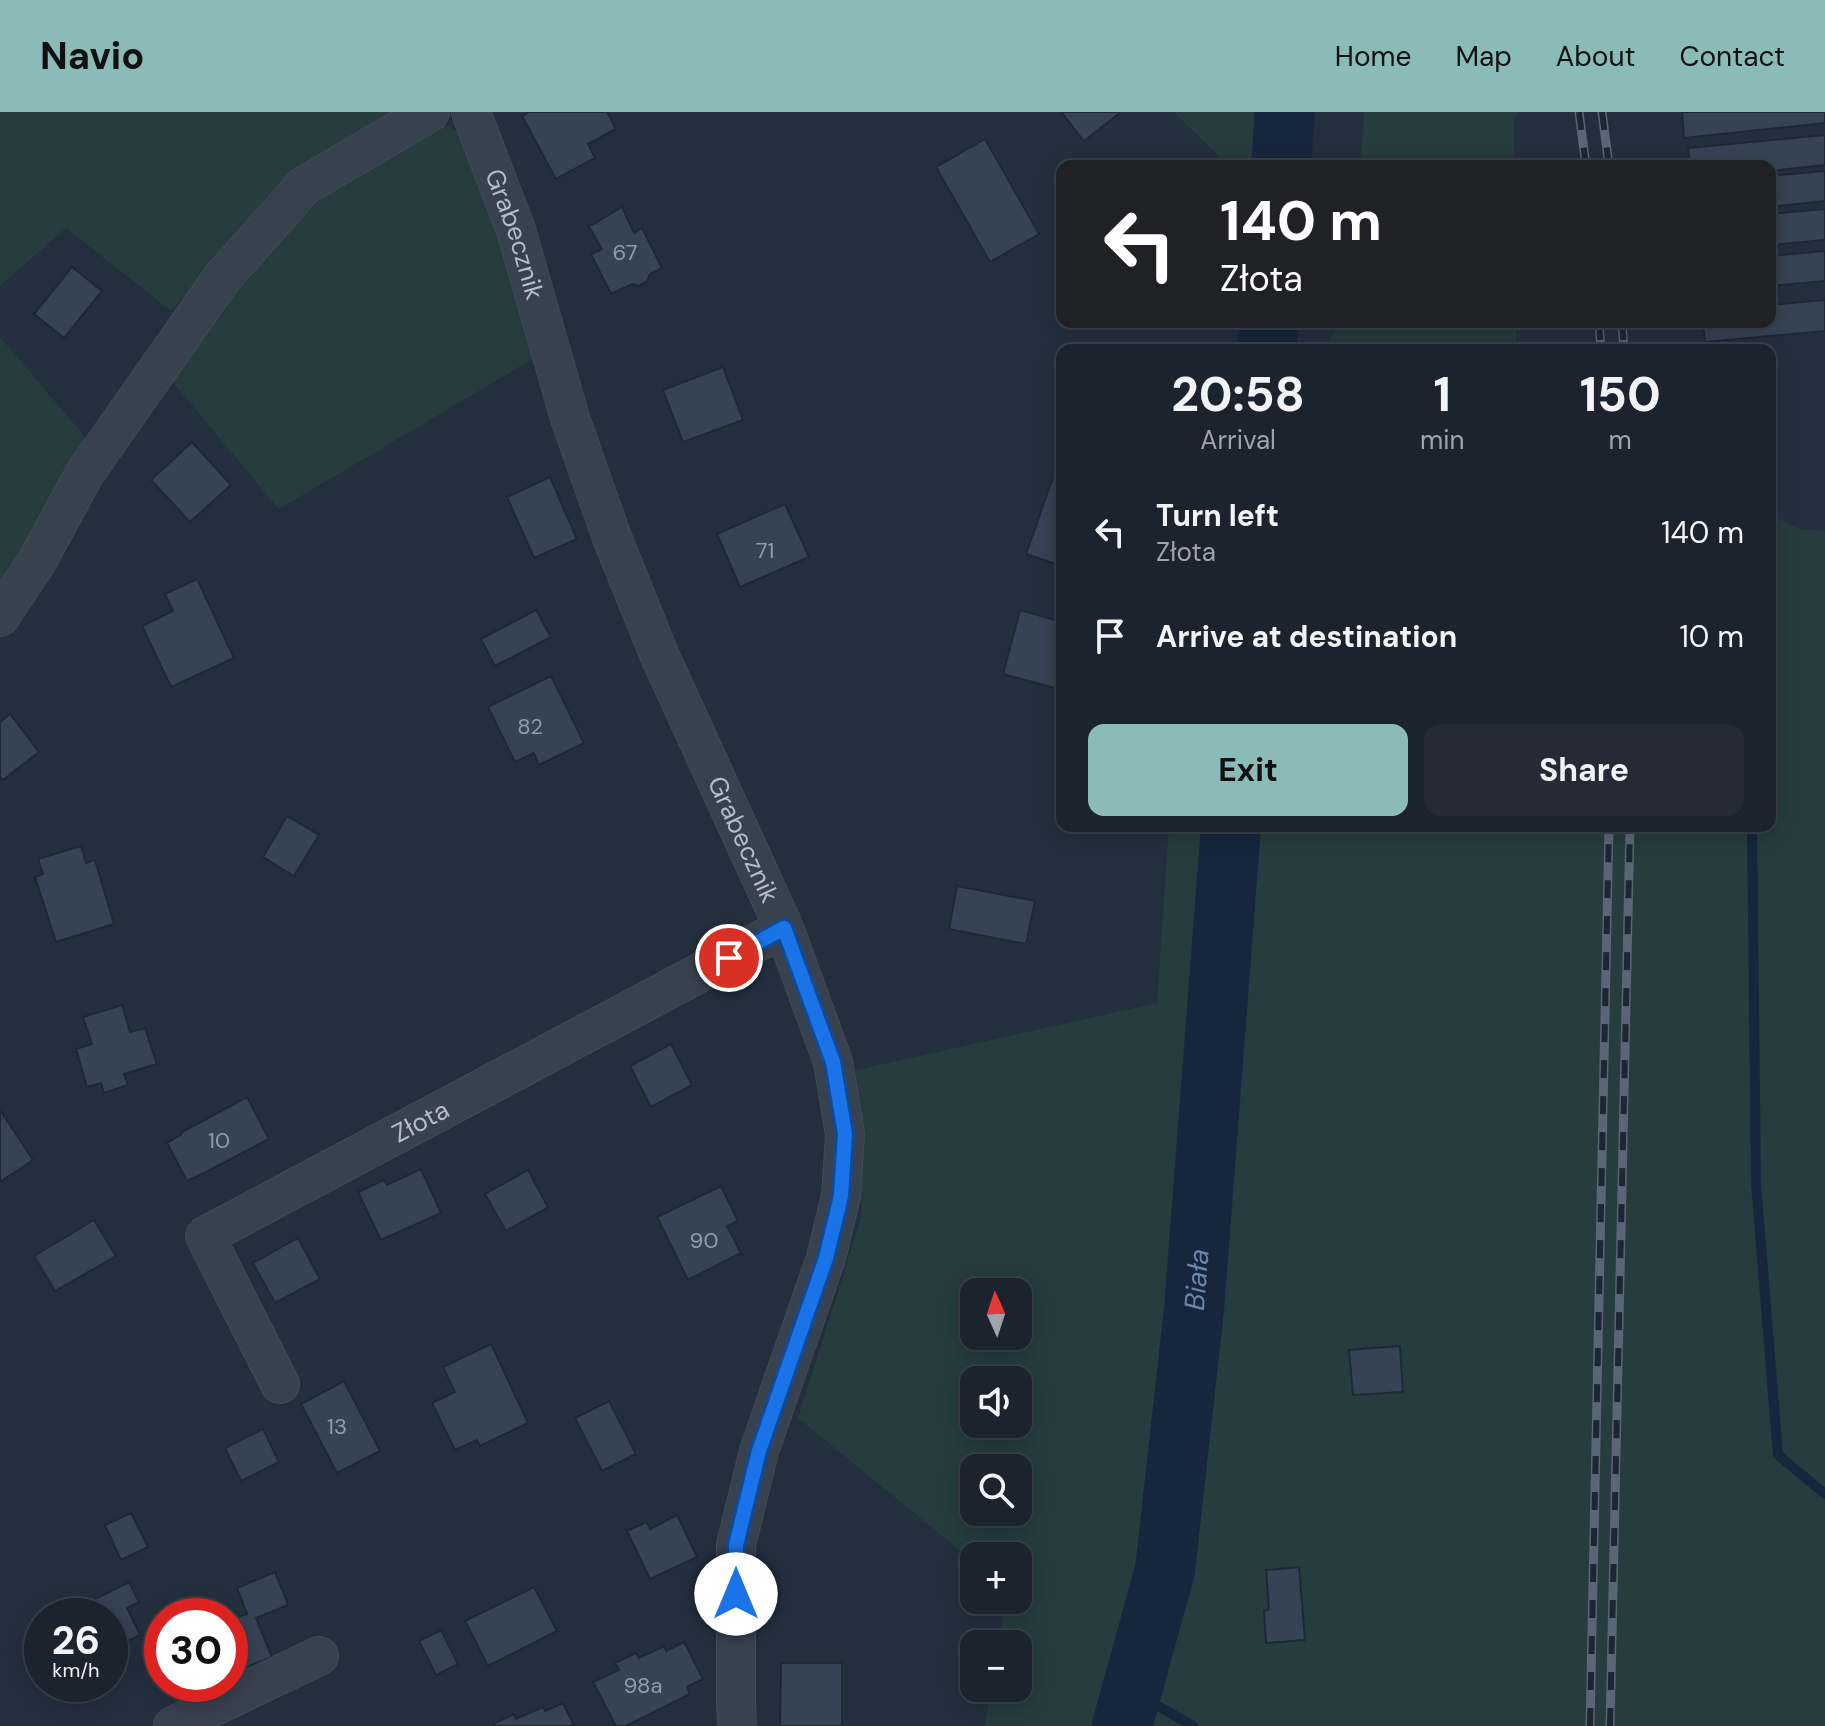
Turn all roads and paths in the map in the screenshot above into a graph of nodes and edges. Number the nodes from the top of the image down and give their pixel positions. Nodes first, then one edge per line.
1 (430, 112) edge
2 (471, 112) edge
3 (0, 617) edge
4 (784, 928) junction
5 (280, 1384) dead end
6 (319, 1656) dead end
7 (173, 1726) edge
8 (737, 1726) edge

1 - 3 street
2 - 4 street, Grabecznik
4 - 5 street, Złota
4 - 8 street, Grabecznik
6 - 7 street

